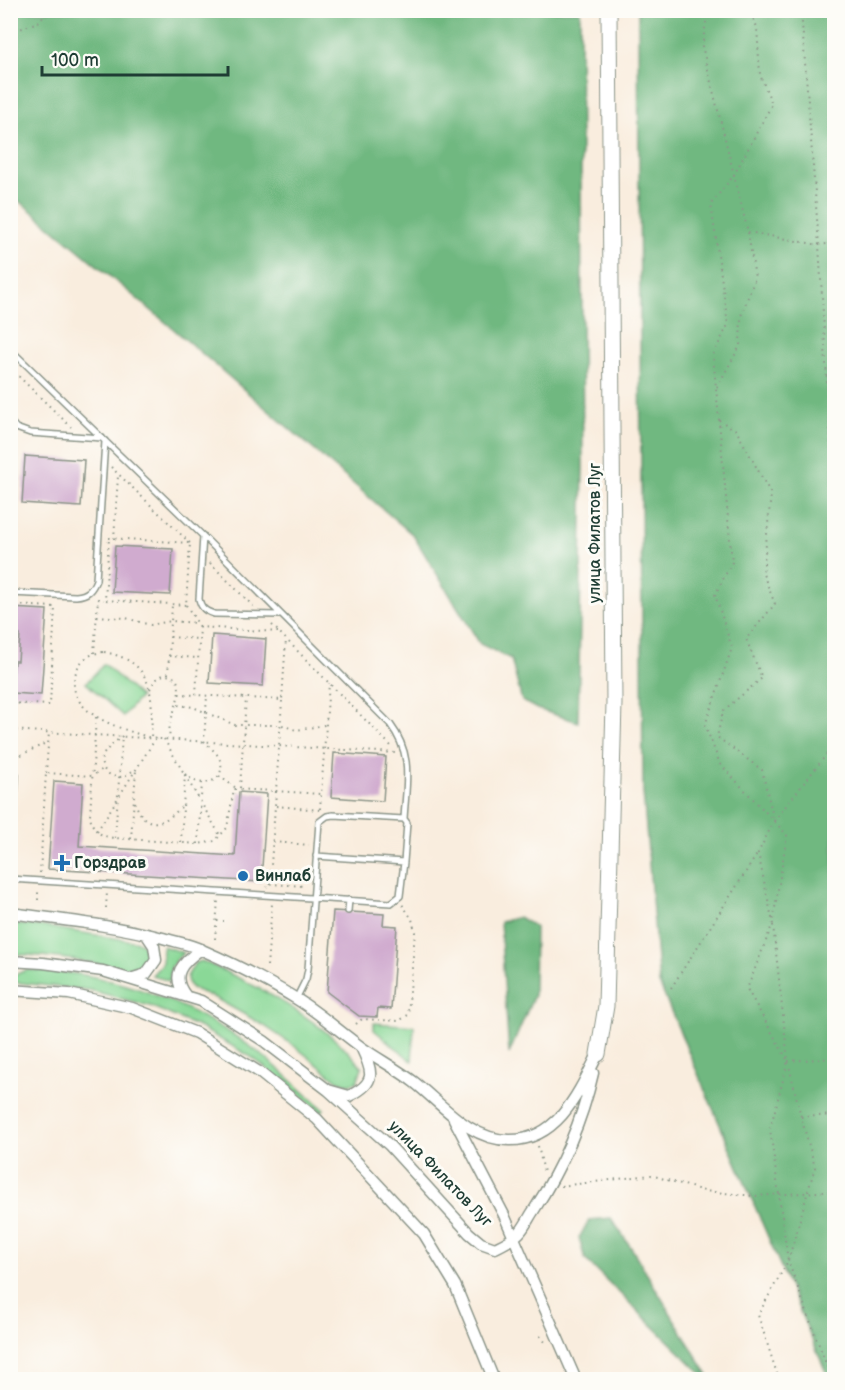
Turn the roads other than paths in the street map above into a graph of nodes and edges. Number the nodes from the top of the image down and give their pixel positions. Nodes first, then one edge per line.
1 (609, 10) edge
2 (10, 349) edge
3 (10, 421) edge
4 (103, 439) junction
5 (203, 536) junction
6 (10, 593) edge
7 (281, 615) junction
8 (10, 775) edge
9 (14, 811) dead end
10 (404, 819) junction
11 (316, 856) junction
12 (404, 862) junction
13 (10, 879) edge
14 (313, 898) junction
15 (349, 900) junction
16 (348, 912) dead end
17 (10, 913) edge
18 (146, 934) junction
19 (201, 949) junction
20 (10, 961) edge
21 (130, 979) junction
22 (10, 990) edge
23 (187, 997) junction
24 (296, 999) junction
25 (361, 1047) junction
26 (598, 1054) junction
27 (328, 1090) junction
28 (451, 1114) junction
29 (494, 1380) edge
30 (576, 1380) edge

1 - 26 street, улица Филатов Луг
2 - 4 lane
3 - 4 lane
4 - 5 lane
4 - 6 lane
5 - 7 lane
5 - 7 lane
7 - 10 lane
8 - 9 lane
10 - 11 lane
10 - 12 lane
11 - 12 lane
11 - 14 lane
12 - 15 lane
13 - 14 lane
14 - 15 lane
14 - 24 lane
15 - 16 lane
17 - 18 street, улица Филатов Луг
18 - 19 street, улица Филатов Луг
18 - 21 street
19 - 23 street
19 - 24 street, улица Филатов Луг
20 - 21 street
21 - 23 street
22 - 29 street
23 - 27 street
24 - 25 street, улица Филатов Луг
25 - 27 street
25 - 28 street, улица Филатов Луг
26 - 27 street, улица Филатов Луг
26 - 28 street, улица Филатов Луг
28 - 30 street

